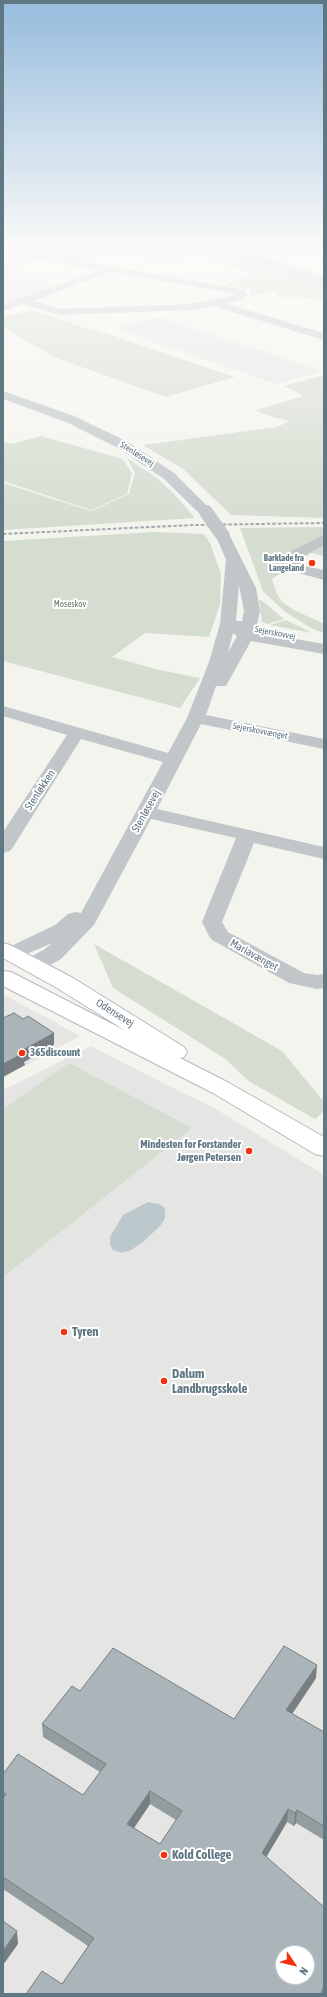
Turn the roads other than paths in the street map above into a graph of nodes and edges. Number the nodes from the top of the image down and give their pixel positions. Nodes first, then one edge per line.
1 (3, 395) edge
2 (324, 540) edge
3 (324, 575) edge
4 (240, 631) junction
5 (324, 643) edge
6 (324, 649) edge
7 (3, 711) edge
8 (196, 718) junction
9 (77, 732) junction
10 (324, 744) edge
11 (175, 760) junction
12 (146, 812) junction
13 (248, 835) junction
14 (3, 847) edge
15 (324, 853) edge
16 (9, 967) edge
17 (324, 981) edge
18 (220, 1088) junction
19 (324, 1148) edge

1 - 4 street, Stenløsevej, bridge
2 - 3 street
4 - 5 street, Sejerskovvej
4 - 6 street, Sejerskovvej
4 - 8 street, Stenløsevej
7 - 9 street
8 - 10 street, Sejerskovvænget
8 - 11 street, Stenløsevej
9 - 11 street
9 - 14 street, Stenløkken
11 - 12 street, Stenløsevej
12 - 13 street
12 - 16 street, Stenløsevej
13 - 15 street
13 - 17 street, Mariavænget
16 - 18 main road, Odensevej
16 - 18 main road, Odensevej
18 - 19 main road, Odensevej

